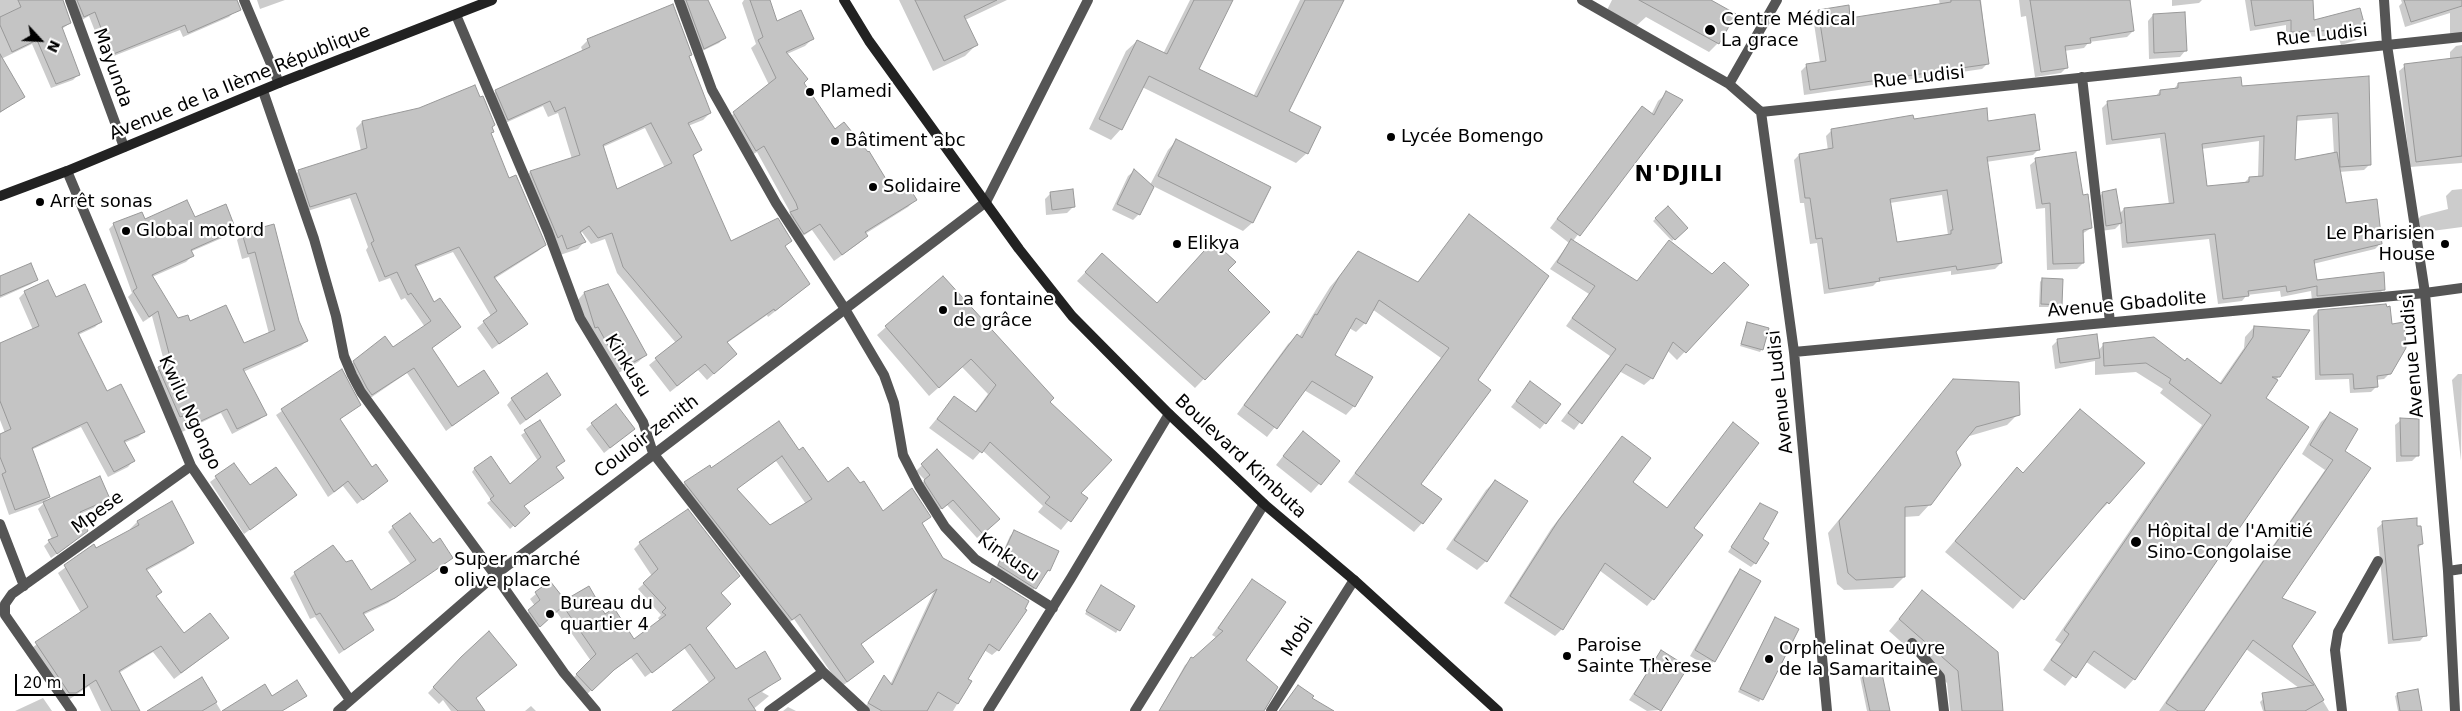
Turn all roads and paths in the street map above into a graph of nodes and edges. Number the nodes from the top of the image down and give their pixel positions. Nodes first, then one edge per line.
1 (70, 0) edge
2 (244, 0) edge
3 (492, 0) edge
4 (679, 0) edge
5 (844, 0) edge
6 (1088, 0) edge
7 (1582, 0) edge
8 (1777, 0) edge
9 (2384, 0) edge
10 (456, 15) junction
11 (2462, 37) edge
12 (2387, 45) junction
13 (2082, 77) junction
14 (278, 83) junction
15 (1729, 84) junction
16 (263, 91) junction
17 (1760, 112) junction
18 (124, 147) junction
19 (67, 171) junction
20 (0, 196) edge
21 (986, 202) junction
22 (2462, 288) edge
23 (2425, 293) junction
24 (845, 309) junction
25 (2110, 322) junction
26 (1794, 352) junction
27 (1168, 414) junction
28 (653, 453) junction
29 (191, 466) junction
30 (1264, 504) junction
31 (0, 524) edge
32 (2378, 560) dead end
33 (2462, 569) edge
34 (2448, 571) junction
35 (495, 574) junction
36 (1354, 580) junction
37 (24, 586) junction
38 (1053, 608) junction
39 (1912, 643) dead end
40 (823, 672) junction
41 (350, 700) junction
42 (340, 710) edge
43 (72, 711) edge
44 (596, 711) edge
45 (770, 711) edge
46 (865, 711) edge
47 (988, 711) edge
48 (1135, 711) edge
49 (1271, 711) edge
50 (1498, 711) edge
51 (1827, 711) edge
52 (1944, 711) edge
53 (2342, 711) edge
54 (2455, 711) edge

1 - 18 street, Mayunda
2 - 14 street
3 - 10 street, Avenue de la IIème République
4 - 24 street, Kinkusu
5 - 21 street, Boulevard Kimbuta
6 - 21 street
7 - 15 street
8 - 15 street
9 - 12 street, Avenue Ludisi
10 - 14 street, Avenue de la IIème République
10 - 28 street, Kinkusu
11 - 12 street, Rue Ludisi
12 - 13 street, Rue Ludisi
12 - 23 street, Avenue Ludisi
13 - 17 street, Rue Ludisi
13 - 25 street
14 - 16 street, Avenue de la IIème République
15 - 17 street
16 - 18 street, Avenue de la IIème République
16 - 35 street
17 - 26 street, Avenue Ludisi
18 - 19 street, Avenue de la IIème République
19 - 20 street, Avenue de la IIème République
19 - 29 street, Kwilu Ngongo
21 - 24 street, Couloir zenith
21 - 27 street, Boulevard Kimbuta
22 - 23 street, Avenue Gbadolite
23 - 25 street, Avenue Gbadolite
23 - 34 street, Avenue Ludisi
24 - 28 street, Couloir zenith
24 - 38 street, Kinkusu
25 - 26 street, Avenue Gbadolite
26 - 51 street, Avenue Ludisi
27 - 30 street, Boulevard Kimbuta
27 - 38 street
28 - 35 street, Couloir zenith
28 - 40 street, Kinkusu
29 - 37 street, Mpese
29 - 41 street, Kwilu Ngongo
30 - 36 street, Boulevard Kimbuta
30 - 48 street
31 - 37 street
32 - 53 street
33 - 34 street
34 - 54 street, Avenue Ludisi
35 - 41 street, Couloir zenith
35 - 44 street
36 - 49 street, Mobi
36 - 50 street, Boulevard Kimbuta
37 - 43 street, Mpese
38 - 47 street
39 - 52 street
40 - 45 street
40 - 46 street, Kinkusu
41 - 42 street, Couloir zenith

